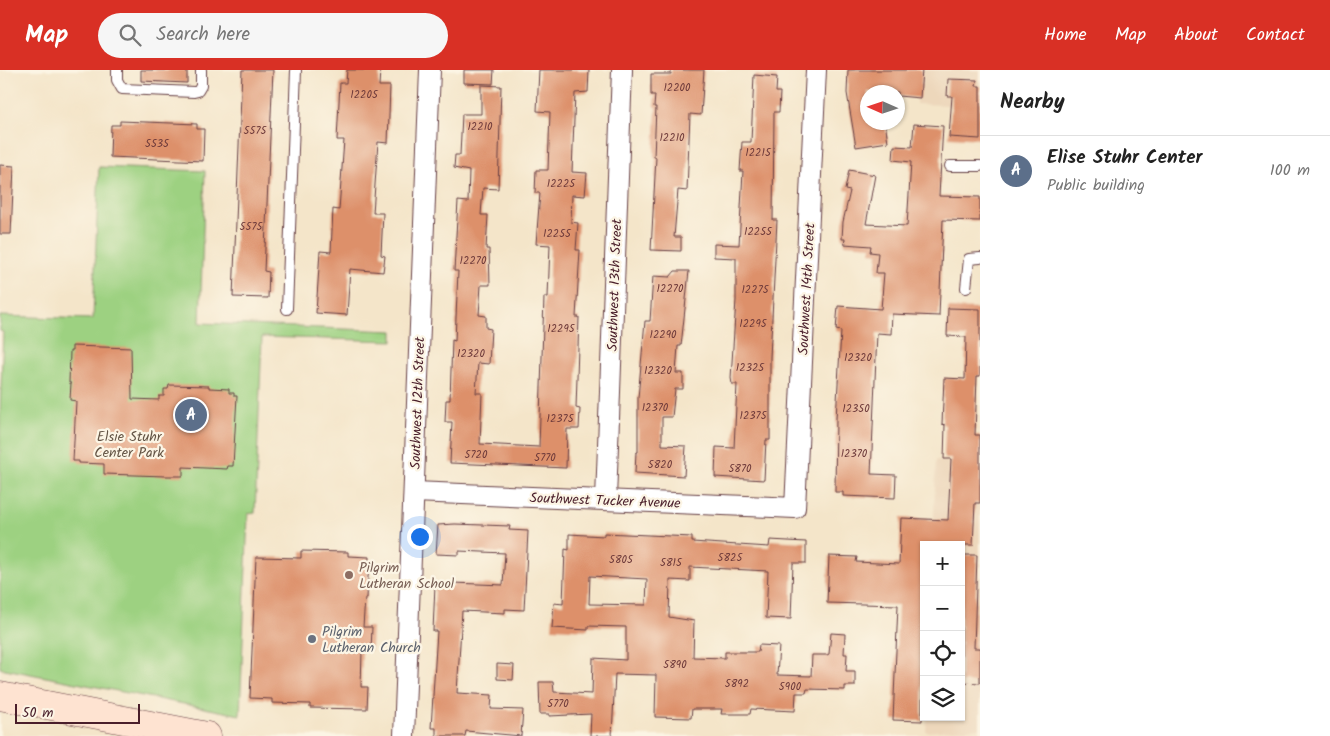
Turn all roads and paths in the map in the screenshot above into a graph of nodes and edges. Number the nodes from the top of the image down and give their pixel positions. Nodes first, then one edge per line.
1 (117, 70) edge
2 (201, 70) edge
3 (296, 70) edge
4 (430, 70) edge
5 (622, 70) edge
6 (816, 70) edge
7 (950, 166) dead end
8 (980, 166) edge
9 (980, 258) edge
10 (966, 288) dead end
11 (287, 309) dead end
12 (414, 492) junction
13 (606, 499) junction
14 (795, 508) joint
15 (0, 696) edge
16 (207, 736) edge
17 (404, 736) edge

1 - 2 lane
3 - 11 lane
4 - 12 street, Southwest 12th Street
5 - 13 street, Southwest 13th Street
6 - 14 street, Southwest 14th Street
7 - 8 lane
9 - 10 lane
12 - 13 street, Southwest Tucker Avenue
12 - 17 street, Southwest 12th Street
13 - 14 street, Southwest Tucker Avenue
15 - 16 main road

